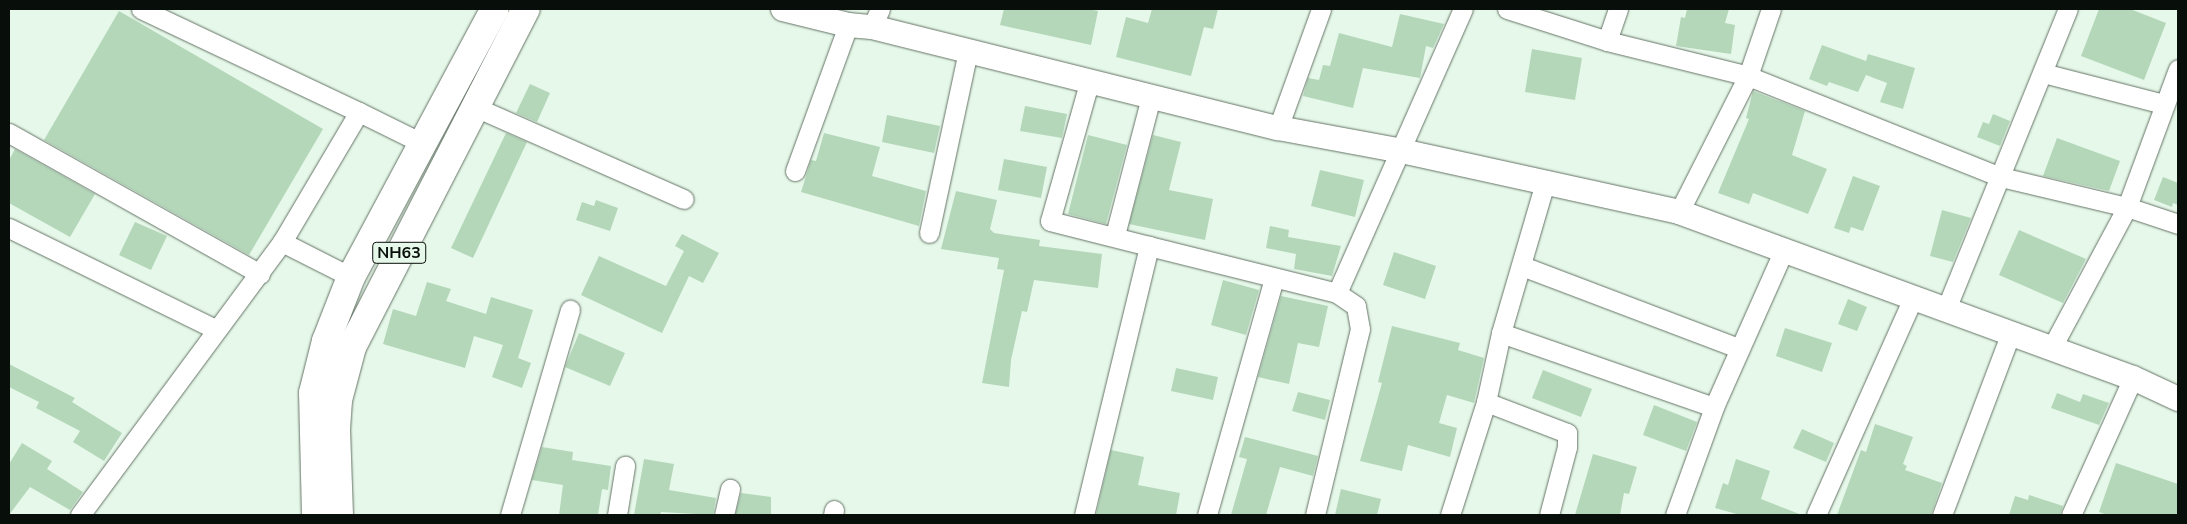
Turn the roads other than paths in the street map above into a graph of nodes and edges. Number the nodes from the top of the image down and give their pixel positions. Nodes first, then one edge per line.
1 (141, 9) edge
2 (495, 9) edge
3 (526, 9) edge
4 (783, 9) edge
5 (1321, 9) edge
6 (1463, 9) edge
7 (1507, 9) edge
8 (1618, 9) edge
9 (1771, 9) edge
10 (2068, 9) edge
11 (876, 18) edge
12 (848, 25) junction
13 (1607, 41) junction
14 (968, 51) junction
15 (2178, 69) edge
16 (2043, 73) junction
17 (1748, 76) junction
18 (1089, 83) junction
19 (1151, 97) junction
20 (2164, 104) junction
21 (475, 107) junction
22 (359, 112) junction
23 (1278, 128) junction
24 (9, 133) edge
25 (422, 143) junction
26 (1402, 151) junction
27 (795, 171) dead end
28 (2002, 177) junction
29 (1545, 183) junction
30 (684, 199) dead end
31 (2126, 207) junction
32 (1679, 212) junction
33 (2178, 224) edge
34 (9, 228) edge
35 (929, 233) dead end
36 (1115, 235) junction
37 (282, 242) junction
38 (1149, 246) junction
39 (1784, 250) junction
40 (1522, 266) junction
41 (260, 274) junction
42 (352, 277) junction
43 (1274, 278) junction
44 (1337, 293) junction
45 (1912, 300) junction
46 (1946, 309) junction
47 (570, 310) dead end
48 (215, 329) junction
49 (1501, 333) junction
50 (2010, 335) junction
51 (1740, 349) junction
52 (2050, 349) junction
53 (2133, 378) junction
54 (2178, 399) edge
55 (1486, 402) junction
56 (1714, 407) junction
57 (624, 466) dead end
58 (730, 489) dead end
59 (80, 515) edge
60 (316, 515) edge
61 (339, 515) edge
62 (510, 515) edge
63 (617, 515) edge
64 (724, 515) edge
65 (1084, 515) edge
66 (1207, 515) edge
67 (1315, 515) edge
68 (1450, 515) edge
69 (1550, 515) edge
70 (1676, 515) edge
71 (1816, 515) edge
72 (1942, 515) edge
73 (2071, 515) edge

1 - 22 street
2 - 25 highway, NH63
3 - 21 highway, NH63
4 - 12 street
5 - 23 street
6 - 26 street
7 - 13 street
8 - 13 street
9 - 17 street
10 - 16 street
11 - 12 street
11 - 14 street
12 - 27 street
13 - 17 street
14 - 18 street
14 - 35 street
15 - 20 street
16 - 20 street
16 - 28 street
17 - 28 street
17 - 32 street
18 - 19 street
18 - 36 street
19 - 23 street
19 - 36 street
20 - 31 street
21 - 30 street
21 - 61 highway, NH63
22 - 25 street
22 - 37 street
23 - 26 street
24 - 41 street
25 - 42 highway, NH63
26 - 29 street
26 - 44 street
28 - 31 street
28 - 46 street
29 - 32 street
29 - 40 street
31 - 33 street
31 - 52 street
32 - 39 street
34 - 48 street
36 - 38 street
37 - 41 street
37 - 42 street
38 - 43 street
38 - 65 street
39 - 45 street
39 - 51 street
40 - 49 street
40 - 51 street
41 - 48 street
42 - 60 highway, NH63
43 - 44 street
43 - 66 street
44 - 67 street
45 - 46 street
45 - 71 street
46 - 50 street
47 - 62 street
48 - 59 street
49 - 55 street
49 - 56 street
50 - 52 street
50 - 72 street
51 - 56 street
52 - 53 street
53 - 54 street
53 - 73 street
55 - 68 street
55 - 69 street
56 - 70 street
57 - 63 street
58 - 64 street

